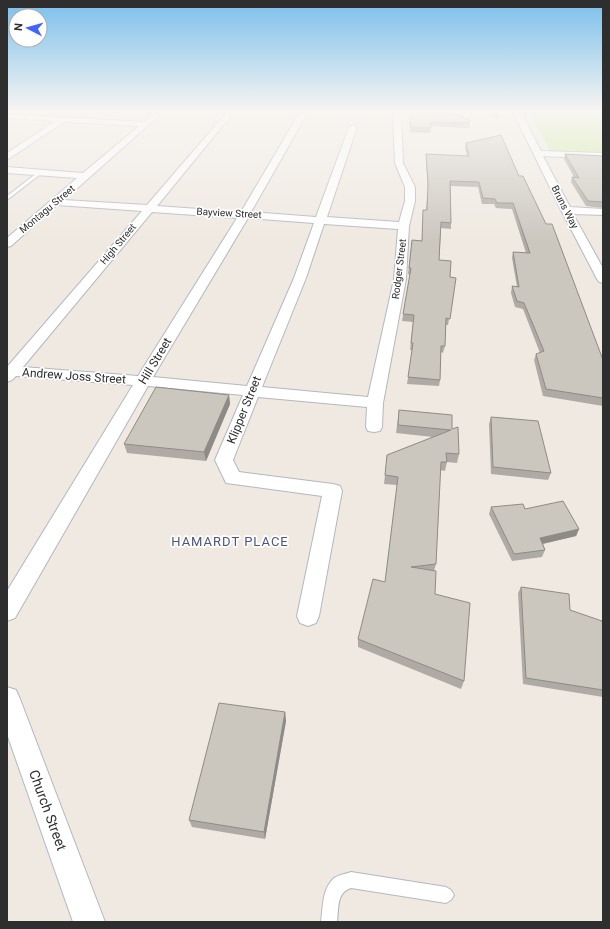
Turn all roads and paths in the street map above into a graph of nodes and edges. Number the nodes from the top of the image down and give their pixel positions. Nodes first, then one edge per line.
1 (111, 155) edge
2 (194, 155) edge
3 (279, 155) edge
4 (343, 155) edge
5 (399, 155) edge
6 (539, 155) edge
7 (589, 155) edge
8 (603, 156) edge
9 (9, 172) edge
10 (40, 173) junction
11 (87, 176) junction
12 (7, 198) edge
13 (54, 202) junction
14 (148, 209) junction
15 (566, 210) junction
16 (603, 212) edge
17 (245, 214) junction
18 (319, 220) junction
19 (404, 226) junction
20 (7, 244) edge
21 (603, 279) edge
22 (10, 374) edge
23 (143, 381) junction
24 (252, 392) junction
25 (375, 403) junction
26 (374, 427) dead end
27 (7, 611) edge
28 (308, 616) dead end
29 (7, 699) edge
30 (446, 895) dead end
31 (89, 922) edge
32 (329, 922) edge

1 - 11 street, Montagu Street
2 - 14 street, High Street
3 - 17 street, Hill Street
4 - 18 street, Klipper Street
5 - 19 street, Rodger Street
6 - 15 street, Bruns Way
7 - 8 street
9 - 10 street
10 - 11 street
10 - 12 lane
11 - 13 street, Montagu Street
13 - 14 street, Bayview Street
13 - 20 street, Montagu Street
14 - 17 street, Bayview Street
14 - 22 street, High Street
15 - 16 street
15 - 21 street, Bruns Way
17 - 18 street, Bayview Street
17 - 23 street, Hill Street
18 - 19 street, Bayview Street
18 - 24 street, Klipper Street
19 - 25 street, Rodger Street
22 - 23 street, Andrew Joss Street
23 - 24 street, Andrew Joss Street
23 - 27 street, Hill Street
24 - 25 street, Andrew Joss Street
24 - 28 street, Klipper Street
25 - 26 street, Rodger Street
29 - 31 street, Church Street
30 - 32 lane

